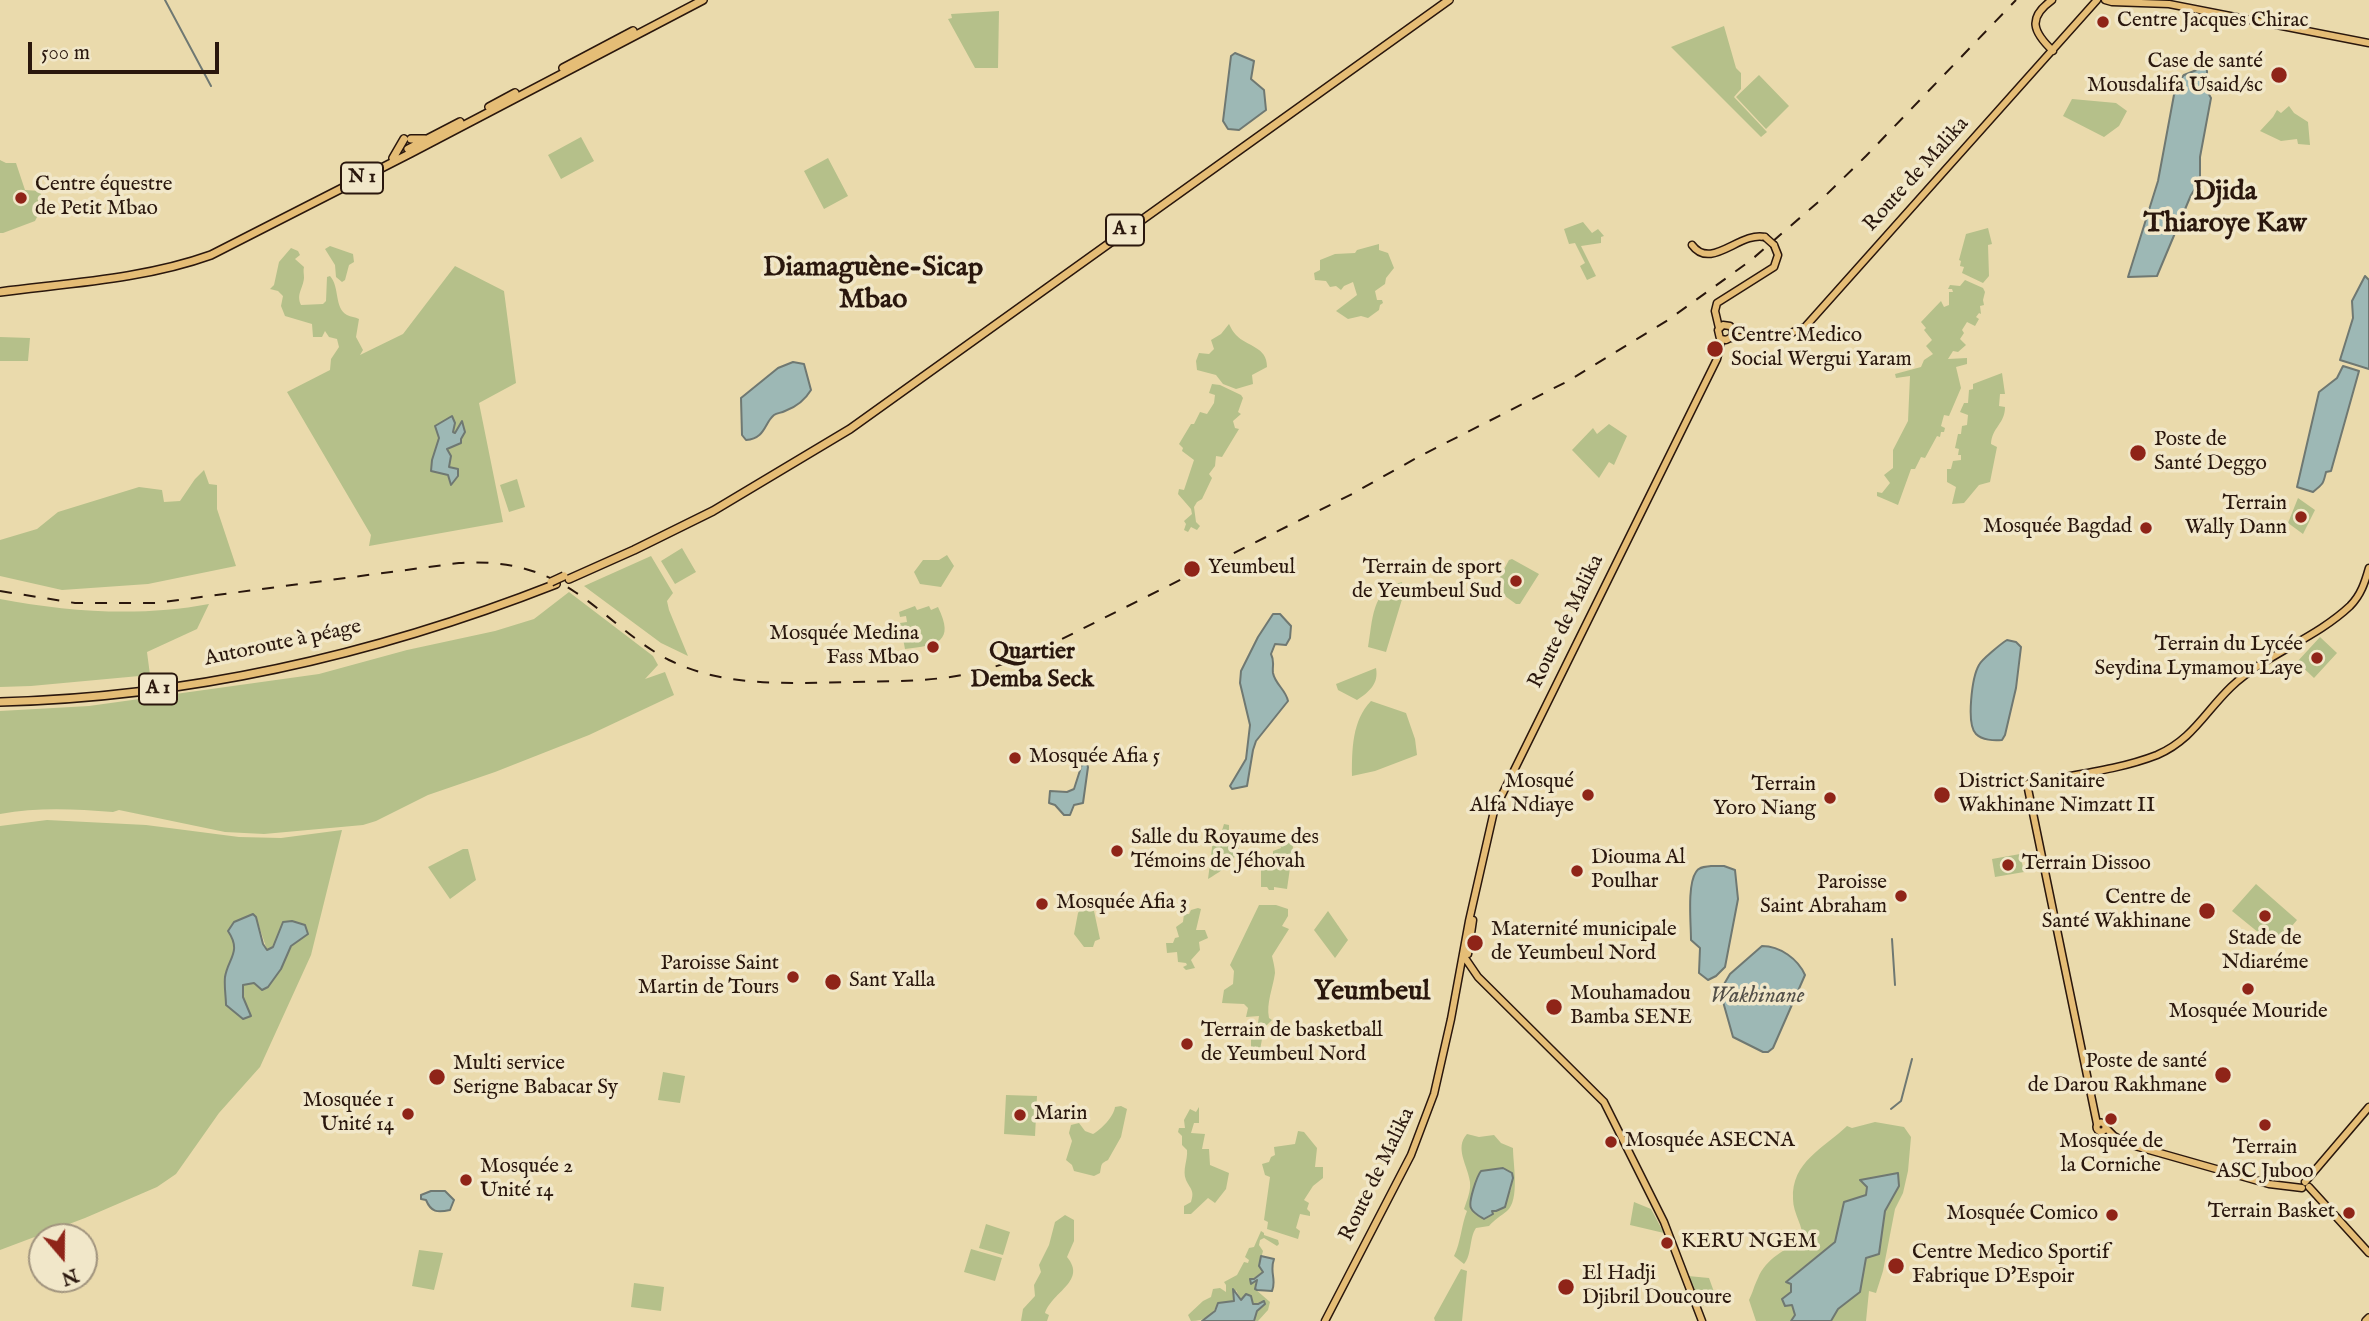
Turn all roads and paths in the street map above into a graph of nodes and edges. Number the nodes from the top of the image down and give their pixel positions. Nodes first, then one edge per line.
1 (693, 0) edge
2 (703, 0) edge
3 (1443, 0) edge
4 (1449, 0) edge
5 (2052, 0) edge
6 (2097, 0) edge
7 (2105, 0) edge
8 (2120, 0) edge
9 (2131, 1) edge
10 (2369, 42) edge
11 (2053, 51) junction
12 (429, 138) junction
13 (393, 158) junction
14 (1692, 245) dead end
15 (0, 290) edge
16 (1721, 327) junction
17 (1731, 337) junction
18 (1721, 339) junction
19 (1718, 355) junction
20 (708, 511) junction
21 (2369, 568) edge
22 (0, 700) edge
23 (1465, 957) junction
24 (2369, 1107) edge
25 (2305, 1186) junction
26 (2369, 1253) edge
27 (1326, 1321) edge
28 (1702, 1321) edge

1 - 12 highway, N 1
2 - 15 highway, N 1
3 - 20 highway, A 1
4 - 20 highway, A 1
5 - 11 main road
6 - 11 main road, Route de Malika
7 - 9 main road
8 - 9 main road
9 - 10 main road
11 - 17 main road, Route de Malika
12 - 13 highway, N 1
12 - 13 highway
13 - 15 highway, N 1
14 - 16 main road, bridge
16 - 17 main road
16 - 18 main road
17 - 18 main road
17 - 19 main road, Route de Malika
18 - 19 main road, Route de Malika
19 - 23 main road, Route de Malika
20 - 22 highway, A 1, bridge
21 - 25 main road
23 - 27 main road, Route de Malika
23 - 28 main road
24 - 25 main road
25 - 26 main road

